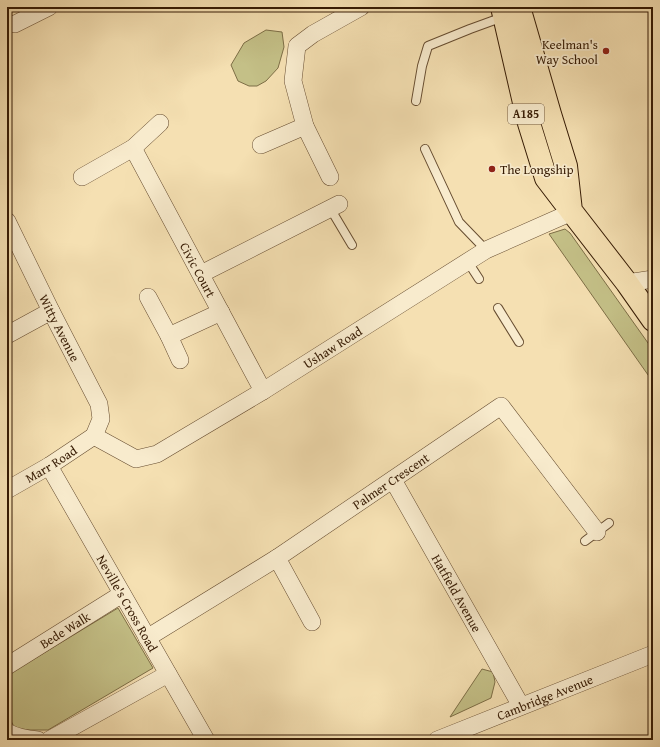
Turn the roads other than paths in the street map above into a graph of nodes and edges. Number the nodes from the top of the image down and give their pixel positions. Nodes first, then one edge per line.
1 (49, 7) edge
2 (359, 7) edge
3 (512, 12) edge
4 (15, 24) dead end
5 (416, 101) dead end
6 (160, 123) dead end
7 (305, 126) junction
8 (261, 145) dead end
9 (133, 148) junction
10 (425, 150) dead end
11 (82, 177) dead end
12 (330, 177) dead end
13 (334, 206) joint
14 (572, 212) junction
15 (7, 221) edge
16 (352, 245) dead end
17 (486, 250) junction
18 (468, 262) junction
19 (200, 274) junction
20 (479, 279) dead end
21 (653, 279) edge
22 (627, 283) junction
23 (148, 297) dead end
24 (498, 308) dead end
25 (51, 311) junction
26 (221, 312) junction
27 (653, 320) edge
28 (7, 335) edge
29 (169, 336) junction
30 (519, 342) dead end
31 (180, 360) dead end
32 (263, 391) junction
33 (94, 436) junction
34 (49, 466) junction
35 (393, 480) junction
36 (7, 490) edge
37 (597, 532) dead end
38 (277, 558) junction
39 (122, 594) junction
40 (312, 622) dead end
41 (147, 638) junction
42 (653, 654) edge
43 (7, 666) edge
44 (168, 674) junction
45 (521, 706) junction
46 (7, 732) edge
47 (38, 740) edge
48 (49, 740) edge
49 (206, 740) edge
50 (437, 740) edge

1 - 4 street
2 - 7 street
3 - 5 lane
3 - 14 main road, A185
6 - 9 street
7 - 8 street
7 - 12 street
9 - 11 street
9 - 19 street, Civic Court
10 - 17 lane
13 - 16 lane
13 - 19 street
14 - 17 street, Ushaw Road
14 - 22 main road
15 - 25 street, Witty Avenue
17 - 18 street, Ushaw Road
18 - 20 lane
18 - 32 street, Ushaw Road
19 - 26 street, Civic Court
21 - 22 street
22 - 27 main road
23 - 29 street
24 - 30 lane
25 - 28 street
25 - 33 street, Witty Avenue
26 - 29 street
26 - 32 street, Civic Court
29 - 31 street
32 - 33 street, Ushaw Road
33 - 34 street, Marr Road
34 - 36 street, Marr Road
34 - 39 street, Neville's Cross Road
35 - 37 street, Palmer Crescent
35 - 38 street, Palmer Crescent
35 - 45 street, Hatfield Avenue
38 - 40 street
38 - 41 street, Palmer Crescent
39 - 41 street, Neville's Cross Road
39 - 43 street, Bede Walk
41 - 44 street, Neville's Cross Road
42 - 45 street, Cambridge Avenue
44 - 48 street
44 - 49 street, Neville's Cross Road
45 - 50 street, Cambridge Avenue
46 - 47 street

